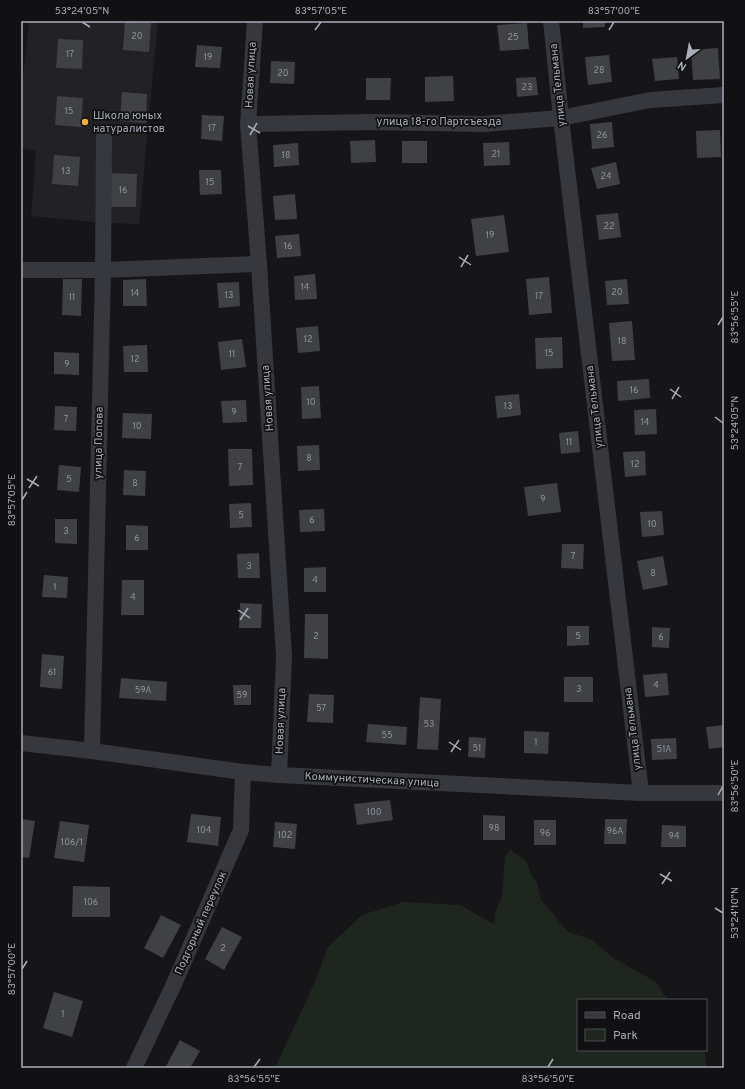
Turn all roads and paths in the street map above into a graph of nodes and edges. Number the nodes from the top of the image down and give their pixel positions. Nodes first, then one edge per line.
1 (255, 21) edge
2 (551, 21) edge
3 (724, 95) edge
4 (561, 118) junction
5 (248, 124) junction
6 (104, 135) dead end
7 (259, 264) junction
8 (21, 270) edge
9 (103, 270) junction
10 (21, 743) edge
11 (92, 751) junction
12 (243, 772) junction
13 (279, 775) junction
14 (640, 793) junction
15 (724, 793) edge
16 (134, 1068) edge

1 - 5 street, Новая улица
2 - 4 street, улица Тельмана
3 - 4 street, улица 18-го Партсъезда
4 - 5 street, улица 18-го Партсъезда
4 - 14 street, улица Тельмана
5 - 7 street, Новая улица
6 - 9 street, улица Попова
7 - 9 street
7 - 13 street, Новая улица
8 - 9 street
9 - 11 street, улица Попова
10 - 11 street, Коммунистическая улица
11 - 12 street, Коммунистическая улица
12 - 13 street, Коммунистическая улица
12 - 16 street, Подгорный переулок
13 - 14 street, Коммунистическая улица
14 - 15 street, Коммунистическая улица

